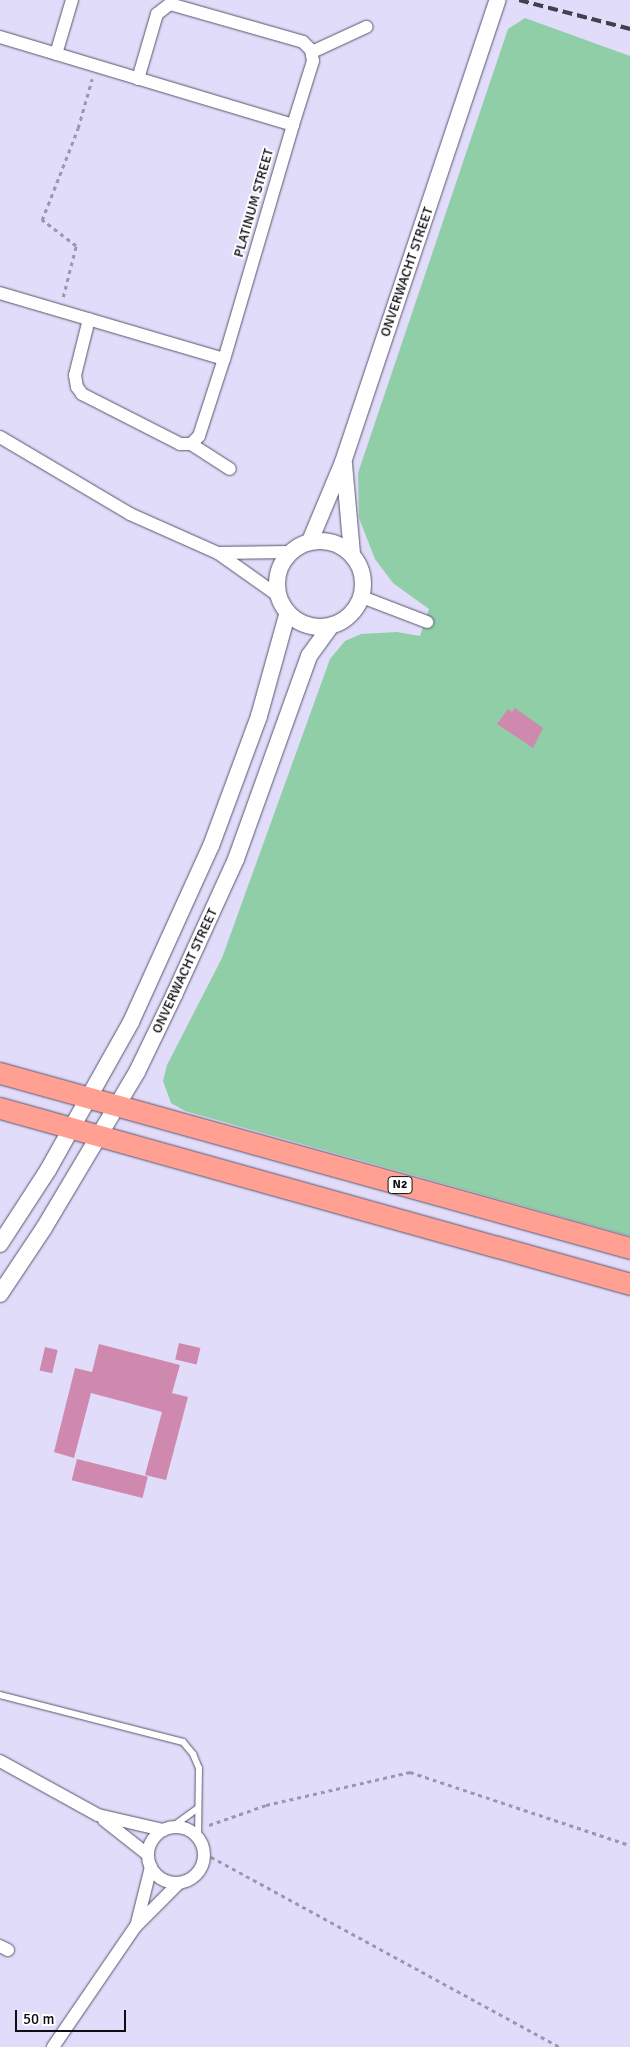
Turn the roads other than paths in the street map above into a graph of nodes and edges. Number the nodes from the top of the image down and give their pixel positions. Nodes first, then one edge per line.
1 (72, 0) edge
2 (498, 0) edge
3 (366, 27) dead end
4 (0, 37) edge
5 (312, 52) junction
6 (56, 54) junction
7 (138, 79) junction
8 (293, 125) junction
9 (0, 293) edge
10 (89, 319) junction
11 (224, 359) junction
12 (0, 437) edge
13 (191, 444) junction
14 (343, 462) junction
15 (230, 469) dead end
16 (310, 542) junction
17 (289, 552) junction
18 (218, 553) junction
19 (352, 554) junction
20 (277, 595) junction
21 (362, 597) junction
22 (288, 615) junction
23 (427, 622) dead end
24 (329, 628) junction
25 (0, 1073) edge
26 (88, 1098) junction
27 (116, 1106) junction
28 (0, 1108) edge
29 (71, 1129) junction
30 (98, 1136) junction
31 (0, 1244) edge
32 (630, 1248) edge
33 (630, 1284) edge
34 (0, 1294) edge
35 (0, 1695) edge
36 (0, 1761) edge
37 (197, 1809) junction
38 (98, 1815) junction
39 (167, 1828) junction
40 (194, 1833) junction
41 (148, 1854) junction
42 (151, 1867) junction
43 (178, 1884) junction
44 (136, 1926) junction
45 (53, 2047) edge

1 - 6 street
2 - 14 street, ONVERWACHT STREET
3 - 5 street
4 - 6 street
5 - 7 street
5 - 8 street, PLATINUM STREET
6 - 7 street
7 - 8 street
8 - 11 street, PLATINUM STREET
9 - 10 street
10 - 11 street
10 - 13 street
11 - 13 street, PLATINUM STREET
12 - 18 street
13 - 15 street
14 - 16 street, ONVERWACHT STREET
14 - 19 street
16 - 17 street
16 - 19 street
17 - 18 street
17 - 20 street
18 - 20 street
19 - 21 street
20 - 22 street
21 - 23 street
21 - 24 street
22 - 24 street
22 - 26 street, ONVERWACHT STREET
24 - 27 street, ONVERWACHT STREET
25 - 26 highway, N2
26 - 27 highway, N2
26 - 29 street, ONVERWACHT STREET
27 - 30 street, ONVERWACHT STREET
27 - 32 highway, N2
28 - 29 highway
29 - 30 highway
29 - 31 street, ONVERWACHT STREET
30 - 33 highway
30 - 34 street, ONVERWACHT STREET
35 - 37 lane
36 - 38 street
37 - 39 lane
37 - 40 lane
38 - 39 street
38 - 41 street
39 - 40 street
39 - 41 street
40 - 43 street
41 - 42 street
42 - 43 street
42 - 44 street
43 - 44 street
44 - 45 street

